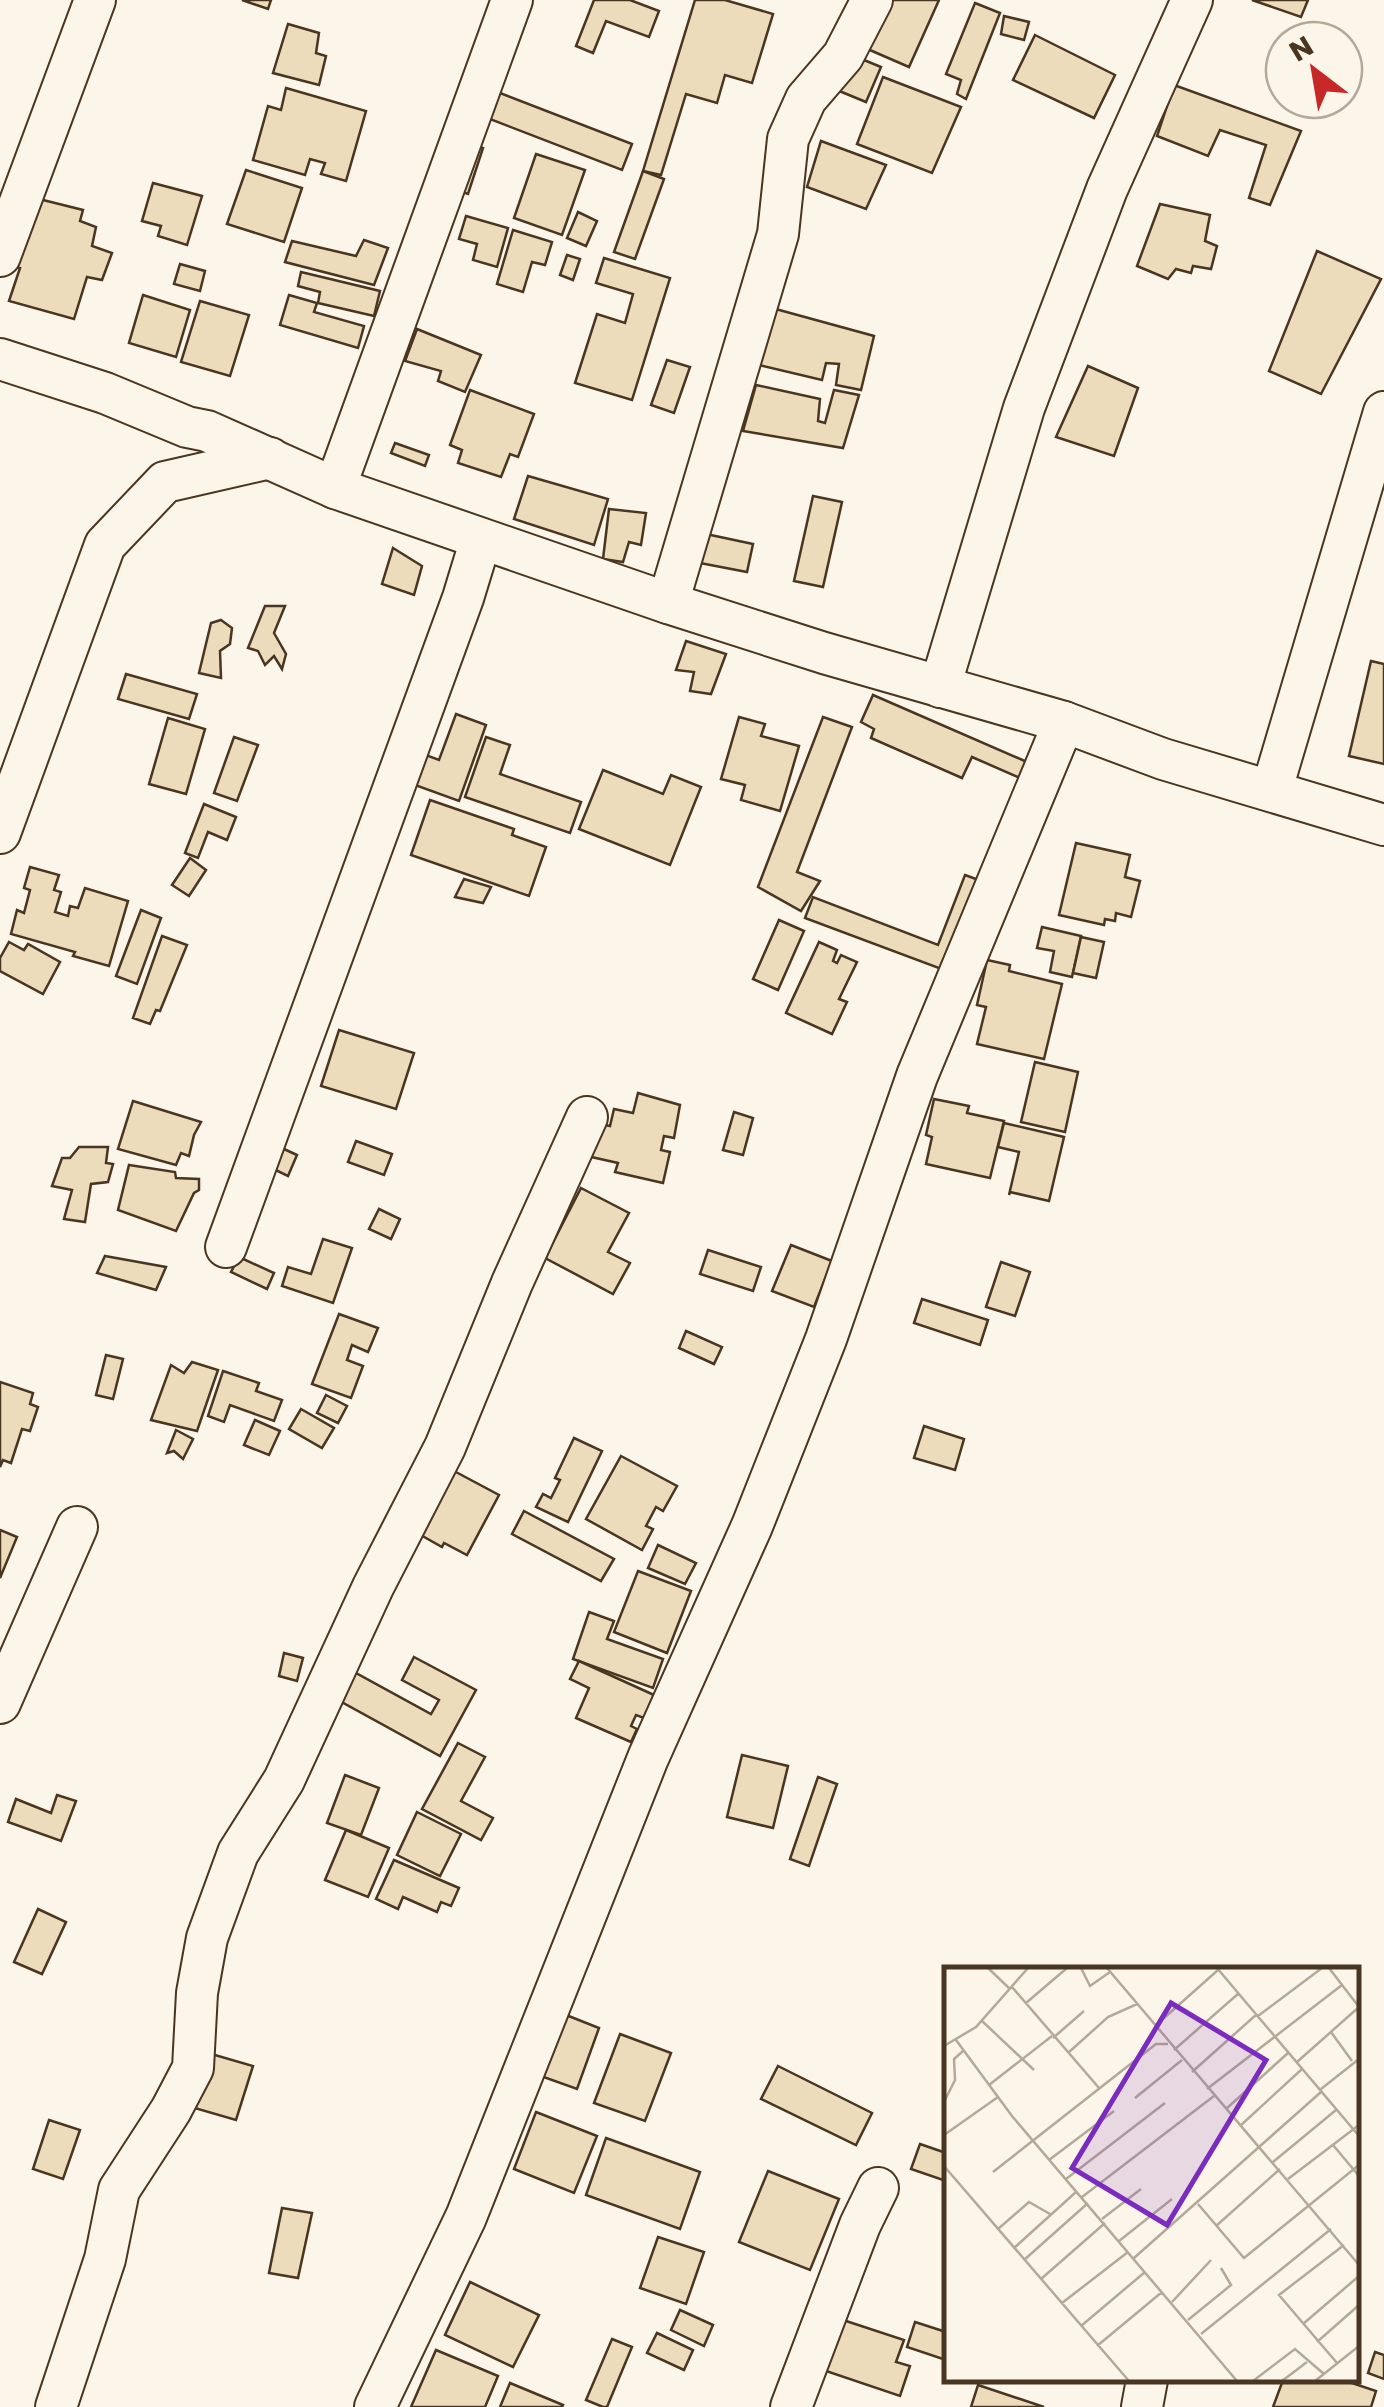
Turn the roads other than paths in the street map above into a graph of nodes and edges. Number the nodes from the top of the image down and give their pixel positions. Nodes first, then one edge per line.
1 (95, 0) edge
2 (512, 0) edge
3 (872, 0) edge
4 (1192, 0) edge
5 (0, 256) edge
6 (0, 359) edge
7 (1384, 412) edge
8 (270, 458) junction
9 (336, 488) junction
10 (481, 538) junction
11 (668, 603) junction
12 (940, 688) junction
13 (1064, 722) junction
14 (1272, 789) junction
15 (1384, 826) edge
16 (0, 833) edge
17 (587, 1117) dead end
18 (226, 1247) dead end
19 (77, 1527) dead end
20 (0, 1703) edge
21 (878, 2188) dead end
22 (1147, 2382) edge
23 (56, 2407) edge
24 (376, 2407) edge
25 (791, 2407) edge
26 (1142, 2407) edge

1 - 5 street
2 - 9 street
3 - 11 street
4 - 12 street
6 - 8 street
7 - 14 street
8 - 9 street
8 - 16 street
9 - 10 street
10 - 11 street
10 - 18 street
11 - 12 street
12 - 13 street
13 - 14 street
13 - 24 street
14 - 15 street
17 - 23 street
19 - 20 street
21 - 25 street
22 - 26 street

